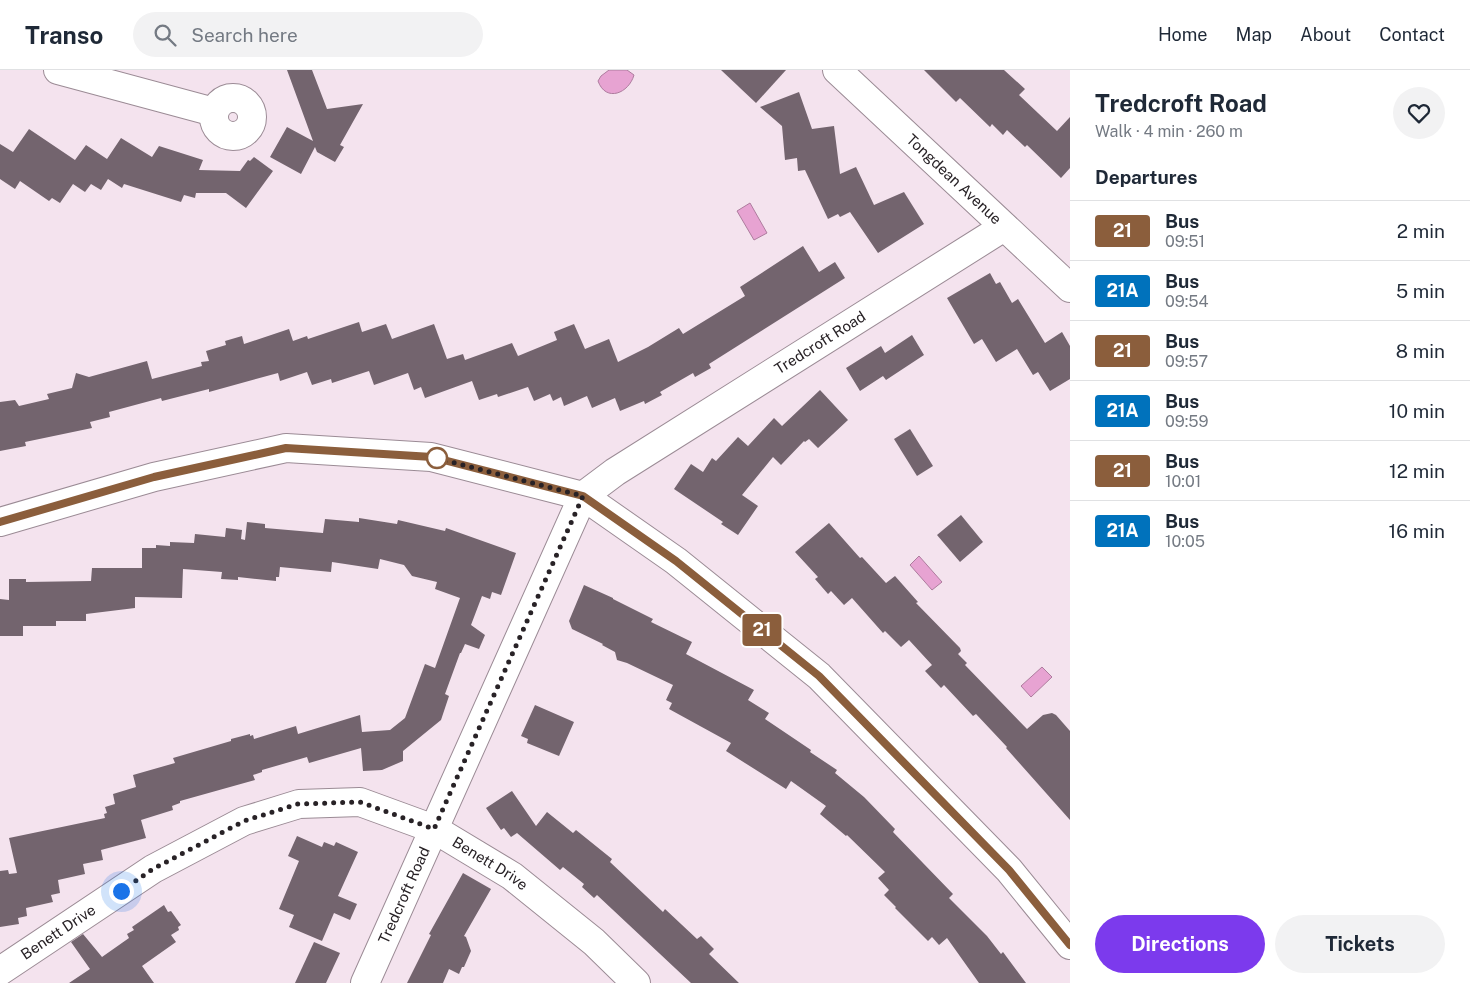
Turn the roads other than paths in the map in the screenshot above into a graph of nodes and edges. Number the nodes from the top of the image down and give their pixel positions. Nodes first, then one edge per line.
1 (58, 70) edge
2 (837, 70) edge
3 (214, 112) dead end
4 (1004, 226) junction
5 (1070, 288) edge
6 (583, 496) junction
7 (0, 522) edge
8 (434, 829) junction
9 (1070, 946) edge
10 (0, 971) edge
11 (365, 983) edge
12 (636, 983) edge

1 - 3 street
2 - 4 street, Tongdean Avenue
4 - 5 street, Tongdean Avenue
4 - 6 street, Tredcroft Road
6 - 7 street
6 - 8 street, Tredcroft Road
6 - 9 street
8 - 10 street, Benett Drive
8 - 11 street, Tredcroft Road
8 - 12 street, Benett Drive

